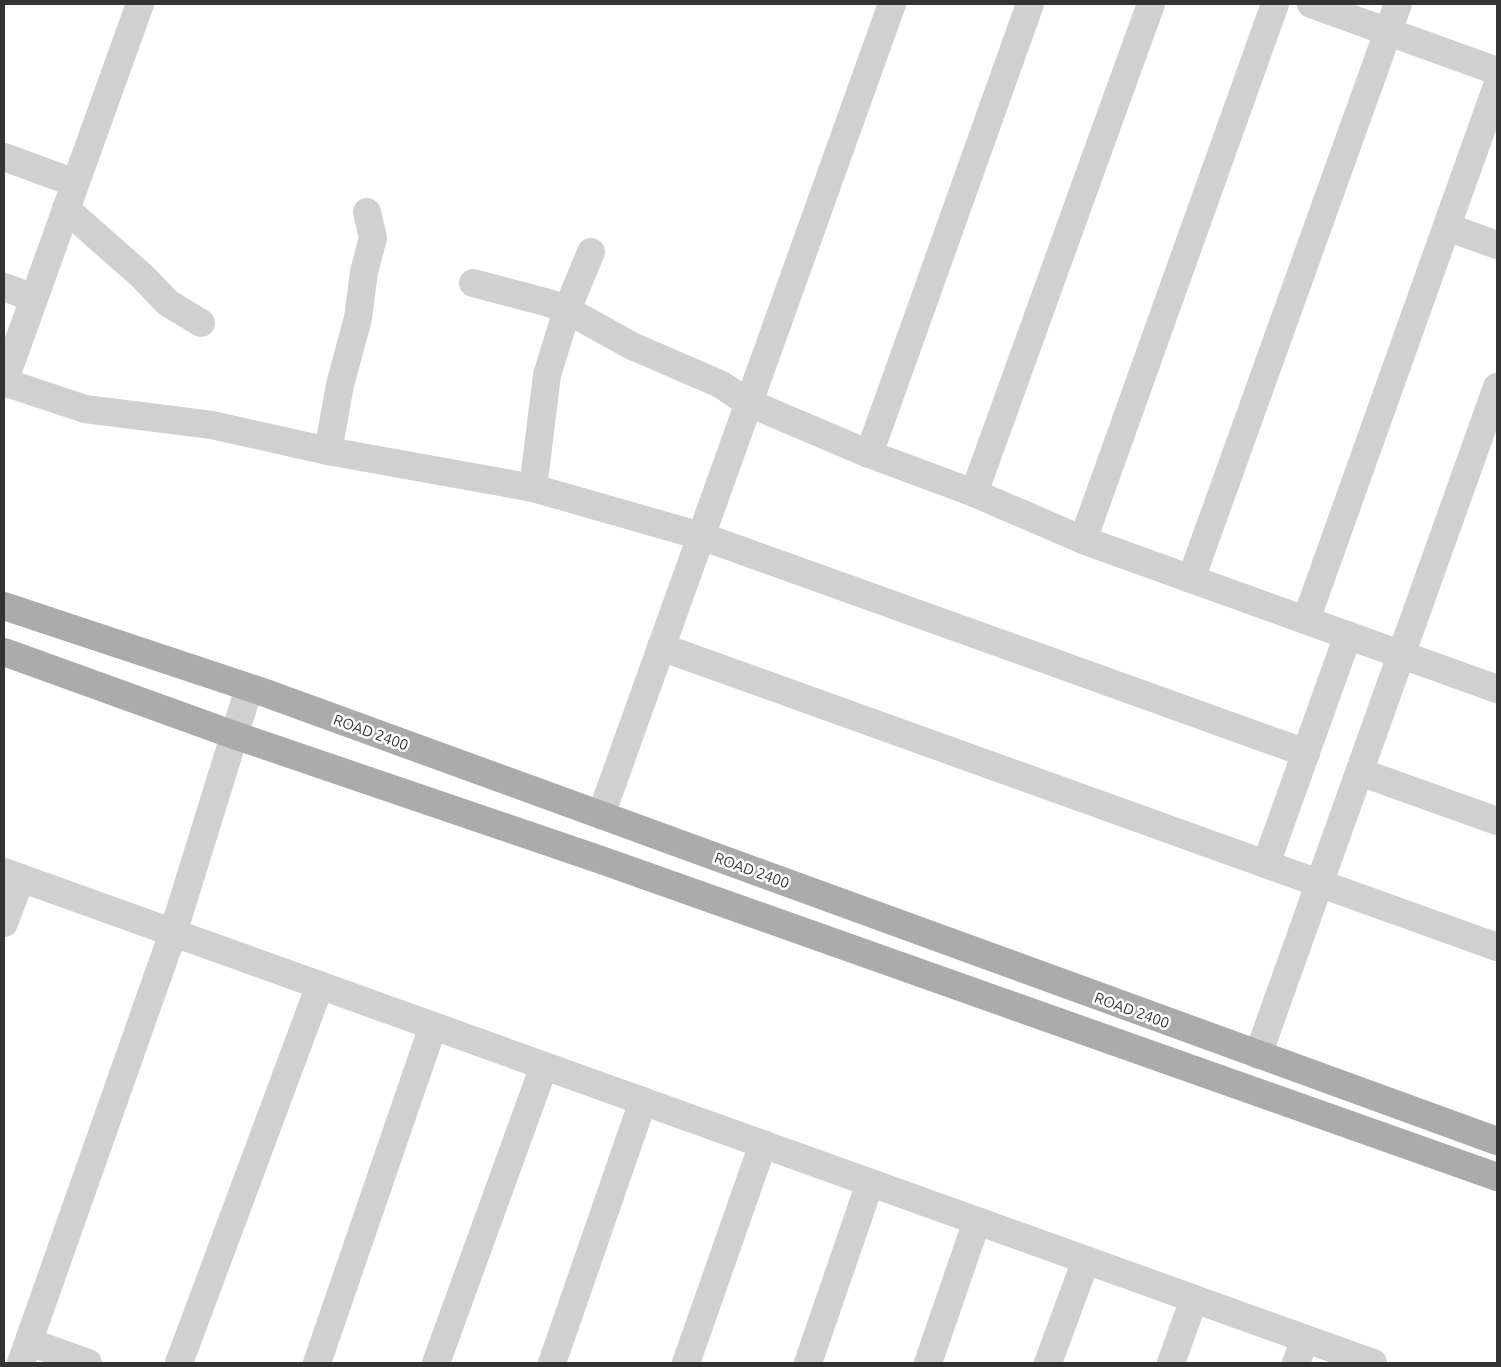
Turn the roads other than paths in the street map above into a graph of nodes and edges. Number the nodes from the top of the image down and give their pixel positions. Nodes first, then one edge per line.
1 (140, 4) edge
2 (892, 4) edge
3 (1030, 4) edge
4 (1151, 4) edge
5 (1275, 4) edge
6 (1311, 4) edge
7 (1398, 4) edge
8 (1388, 31) junction
9 (1497, 71) edge
10 (1497, 86) edge
11 (4, 157) edge
12 (76, 183) junction
13 (66, 209) junction
14 (367, 212) dead end
15 (1447, 226) junction
16 (1497, 245) edge
17 (590, 252) dead end
18 (473, 283) dead end
19 (4, 287) edge
20 (34, 298) junction
21 (566, 310) junction
22 (201, 323) dead end
23 (4, 382) edge
24 (1497, 387) edge
25 (749, 403) junction
26 (328, 450) junction
27 (869, 454) junction
28 (533, 488) junction
29 (974, 493) junction
30 (701, 536) junction
31 (1083, 540) junction
32 (1191, 579) junction
33 (4, 606) edge
34 (1306, 620) junction
35 (1348, 635) junction
36 (661, 647) junction
37 (4, 652) edge
38 (1402, 654) junction
39 (249, 688) junction
40 (1497, 689) edge
41 (234, 735) junction
42 (1306, 753) junction
43 (1360, 772) junction
44 (601, 815) junction
45 (1497, 822) edge
46 (1266, 864) junction
47 (12, 875) edge
48 (1319, 883) junction
49 (4, 923) edge
50 (173, 933) junction
51 (1497, 947) edge
52 (320, 985) junction
53 (433, 1026) junction
54 (1258, 1056) junction
55 (544, 1066) junction
56 (643, 1101) junction
57 (1497, 1141) edge
58 (763, 1144) junction
59 (1497, 1177) edge
60 (870, 1183) junction
61 (977, 1221) junction
62 (1086, 1260) junction
63 (1194, 1299) junction
64 (1301, 1351) edge
65 (25, 1353) edge
66 (88, 1363) edge
67 (179, 1363) edge
68 (317, 1363) edge
69 (436, 1363) edge
70 (552, 1363) edge
71 (686, 1363) edge
72 (808, 1363) edge
73 (928, 1363) edge
74 (1048, 1363) edge
75 (1171, 1363) edge
76 (1373, 1363) edge

1 - 12 street
2 - 25 street
3 - 27 street
4 - 29 street
5 - 31 street
6 - 8 street
7 - 8 street
8 - 9 street
8 - 32 street
10 - 15 street
11 - 12 street
12 - 13 street
13 - 20 street
13 - 22 street
14 - 26 street
15 - 16 street
15 - 34 street
17 - 21 street
18 - 21 street
19 - 20 street
20 - 23 street
21 - 25 street
21 - 28 street
23 - 26 street
24 - 38 street
25 - 27 street
25 - 30 street
26 - 28 street
27 - 29 street
28 - 30 street
29 - 31 street
30 - 36 street
30 - 42 street
31 - 32 street
32 - 34 street
33 - 39 main road, ROAD 2400
34 - 35 street
35 - 38 street
35 - 42 street
36 - 44 street
36 - 46 street
37 - 41 main road
38 - 40 street
38 - 43 street
39 - 41 street
39 - 44 main road, ROAD 2400
41 - 50 street
41 - 59 main road
42 - 46 street
43 - 45 street
43 - 48 street
44 - 54 main road, ROAD 2400
46 - 48 street
47 - 49 street
47 - 50 street
48 - 51 street
48 - 54 street
50 - 52 street
50 - 65 street
52 - 53 street
52 - 67 street
53 - 55 street
53 - 68 street
54 - 57 main road, ROAD 2400
55 - 56 street
55 - 69 street
56 - 58 street
56 - 70 street
58 - 60 street
58 - 71 street
60 - 61 street
60 - 72 street
61 - 62 street
61 - 73 street
62 - 63 street
62 - 74 street
63 - 64 street
63 - 75 street
64 - 76 street
65 - 66 street

